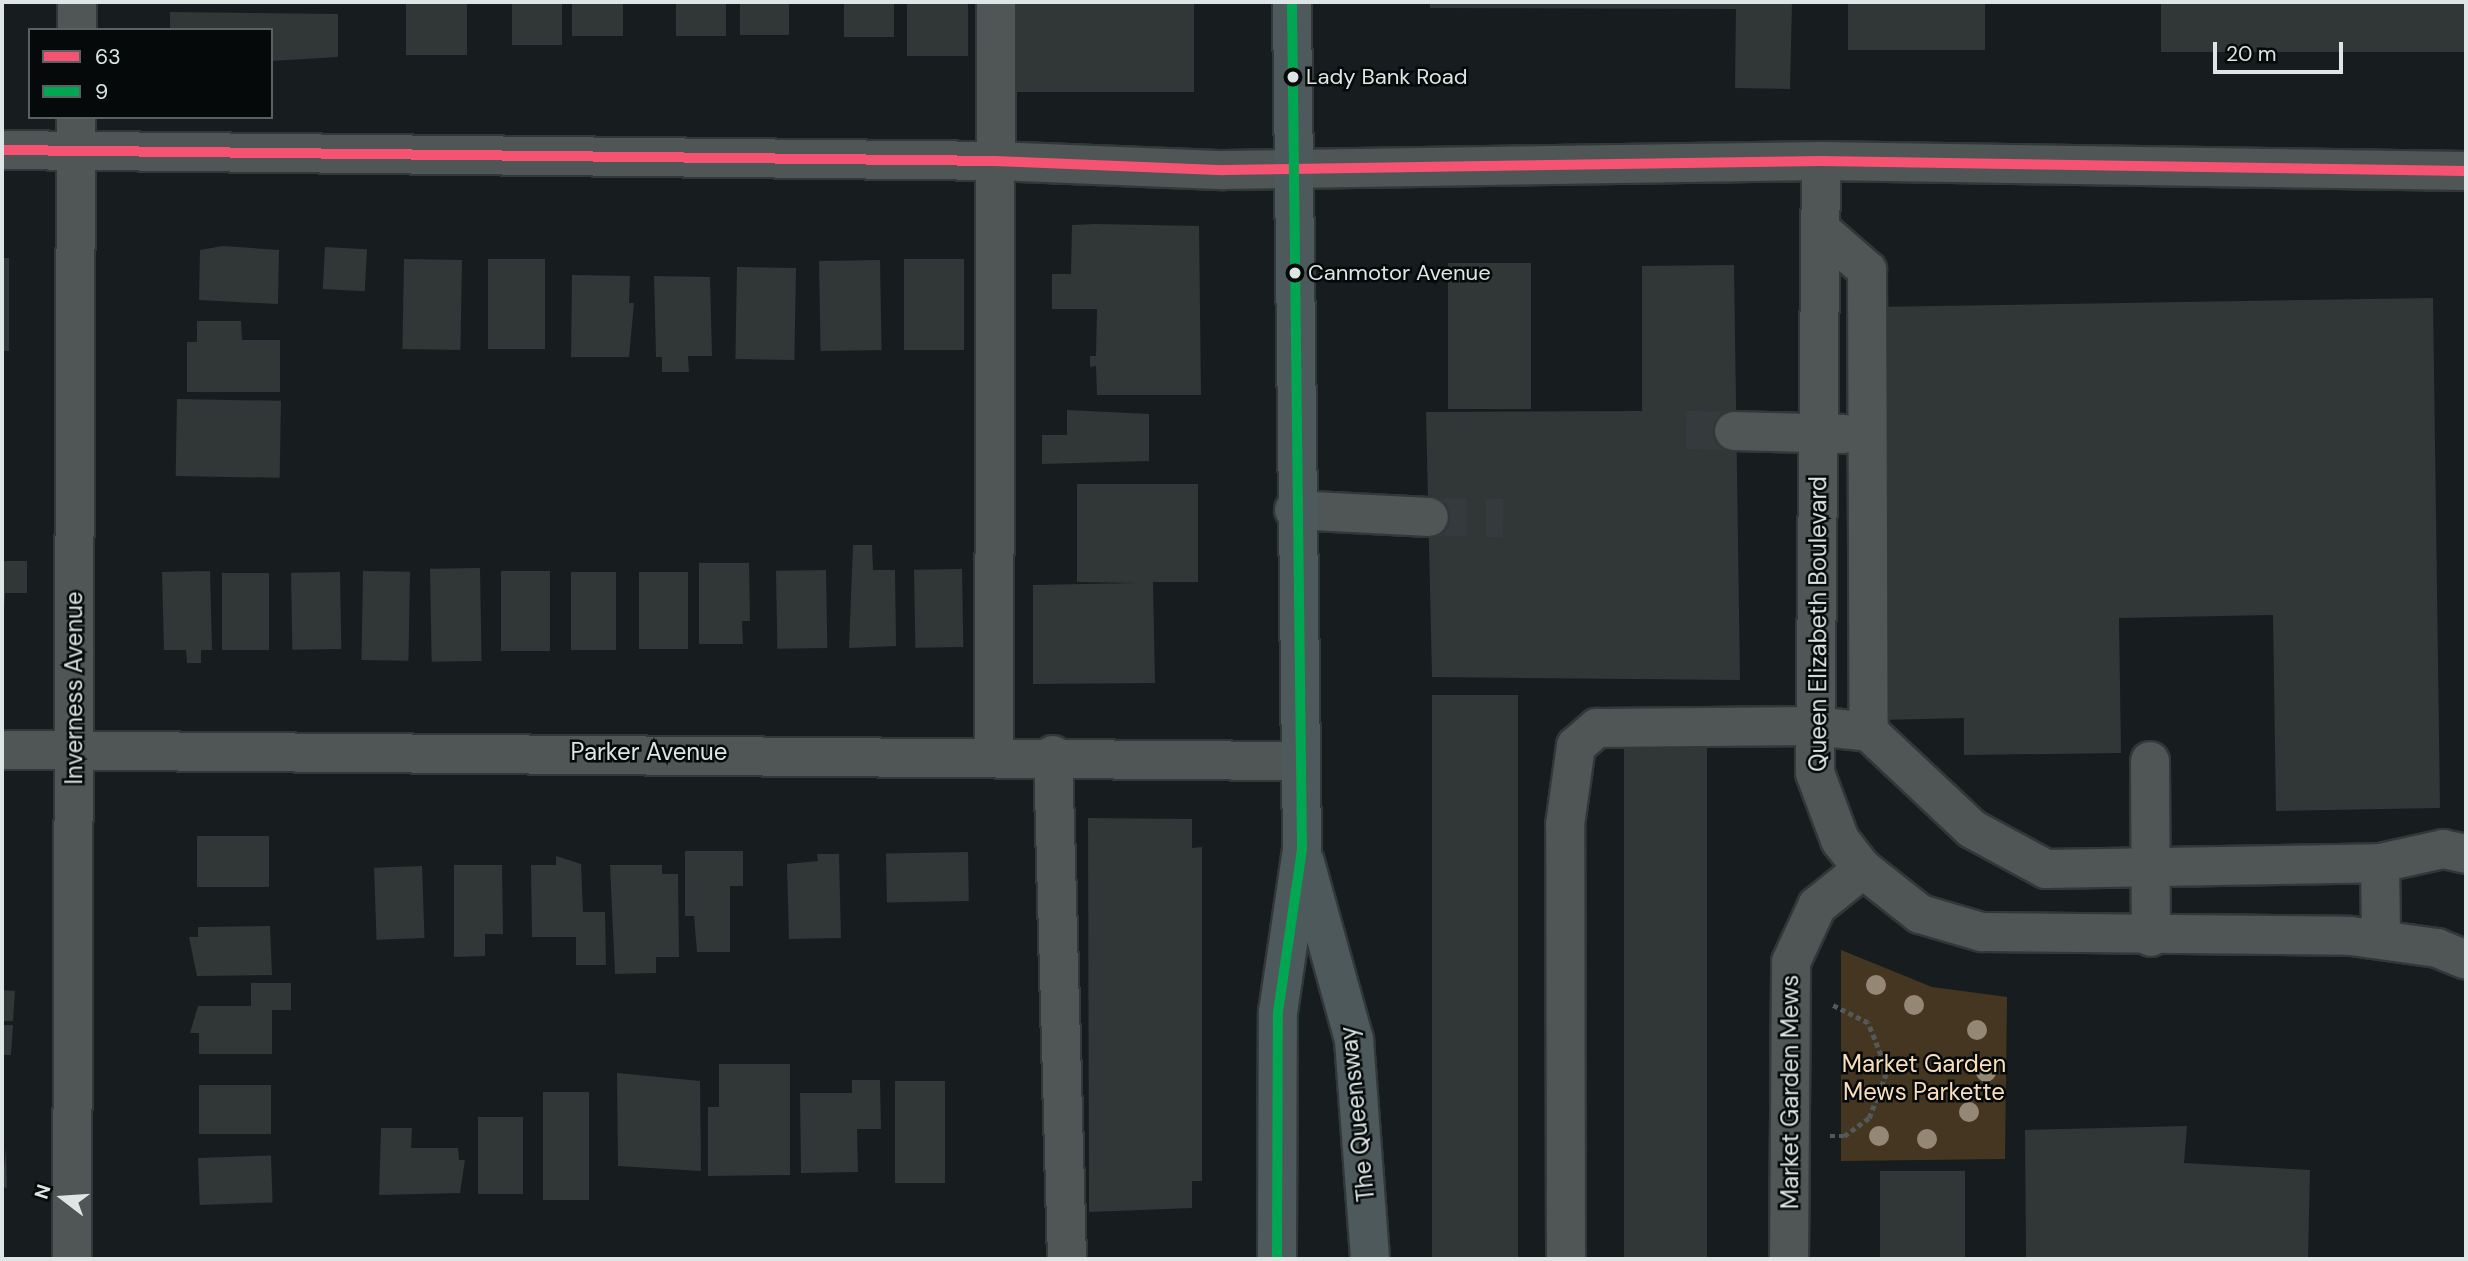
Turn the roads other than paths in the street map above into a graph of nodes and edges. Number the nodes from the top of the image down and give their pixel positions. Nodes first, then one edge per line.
1 (77, 2) edge
2 (996, 2) edge
3 (1292, 2) edge
4 (77, 28) edge
5 (76, 134) edge
6 (2, 150) edge
7 (995, 161) junction
8 (1821, 161) junction
9 (1292, 170) junction
10 (2466, 171) edge
11 (1821, 230) junction
12 (1734, 431) tunnel mouth
13 (1818, 434) junction
14 (1867, 435) junction
15 (1294, 510) junction
16 (1429, 517) tunnel mouth
17 (1816, 594) junction
18 (1868, 597) junction
19 (1814, 726) junction
20 (1869, 732) junction
21 (74, 749) junction
22 (2, 750) edge
23 (994, 754) junction
24 (1053, 755) junction
25 (1296, 761) junction
26 (2150, 761) dead end
27 (1302, 849) junction
28 (2466, 854) edge
29 (2150, 863) junction
30 (2381, 863) junction
31 (1863, 869) junction
32 (2151, 937) junction
33 (2381, 939) junction
34 (2466, 960) edge
35 (72, 1259) edge
36 (1067, 1259) edge
37 (1277, 1259) edge
38 (1370, 1259) edge
39 (1566, 1259) edge
40 (1789, 1259) edge

1 - 4 street
2 - 7 street
3 - 9 main road, The Queensway
5 - 6 street
5 - 7 street
5 - 21 street, Inverness Avenue
7 - 9 street
7 - 23 street
8 - 9 street
8 - 10 street
8 - 11 street, Queen Elizabeth Boulevard
9 - 15 main road, The Queensway
11 - 13 street, Queen Elizabeth Boulevard
11 - 14 street
12 - 13 street
13 - 14 street
13 - 17 street, Queen Elizabeth Boulevard
14 - 18 street
15 - 16 street
15 - 25 main road, The Queensway
17 - 18 street
17 - 19 street, Queen Elizabeth Boulevard
18 - 20 street
19 - 20 street
19 - 31 street, Queen Elizabeth Boulevard
19 - 39 street
20 - 29 street
21 - 22 street, Parker Avenue
21 - 23 street, Parker Avenue
21 - 35 street, Inverness Avenue
23 - 24 street, Parker Avenue
24 - 25 street, Parker Avenue
24 - 36 street
25 - 27 main road, The Queensway
26 - 29 street
27 - 37 main road, The Queensway
27 - 38 main road, The Queensway
28 - 30 street
29 - 30 street
29 - 32 street
30 - 33 street
31 - 32 street, Queen Elizabeth Boulevard
31 - 40 street, Market Garden Mews
32 - 33 street, Queen Elizabeth Boulevard
33 - 34 street, Queen Elizabeth Boulevard

